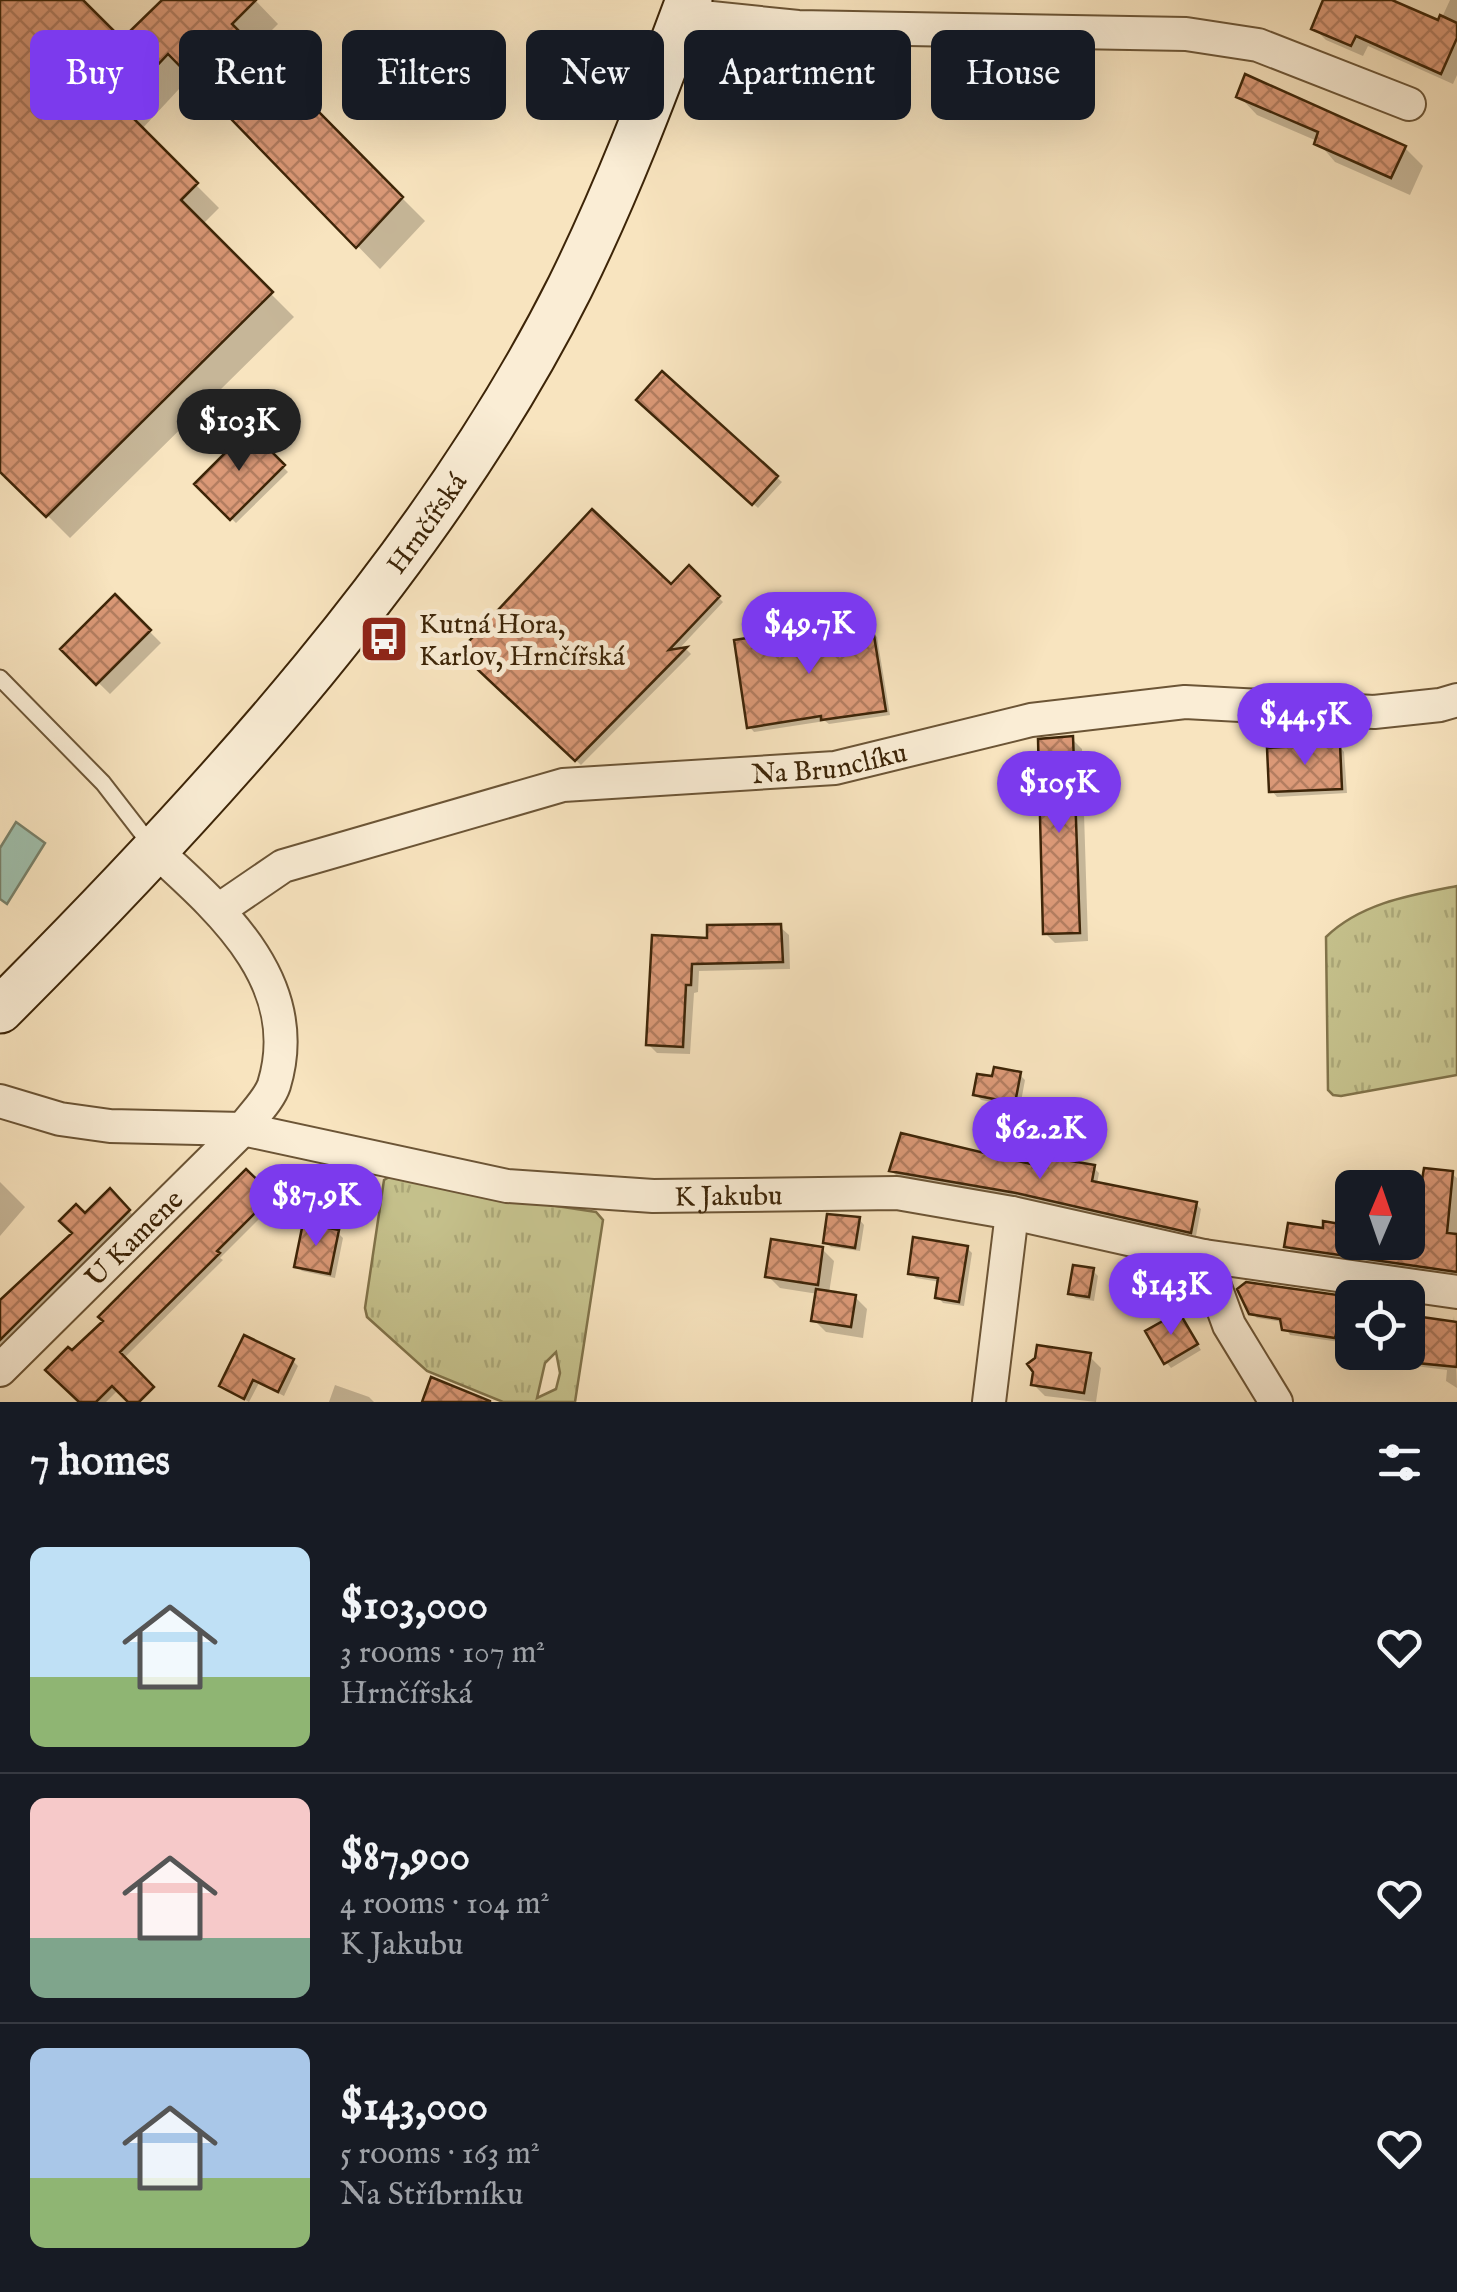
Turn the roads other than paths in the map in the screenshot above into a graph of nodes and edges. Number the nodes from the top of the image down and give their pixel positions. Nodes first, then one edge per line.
1 (686, 8) edge
2 (1410, 104) dead end
3 (0, 678) edge
4 (1457, 700) edge
5 (155, 850) junction
6 (220, 909) junction
7 (0, 1010) edge
8 (0, 1101) edge
9 (243, 1130) junction
10 (1012, 1213) junction
11 (1204, 1256) junction
12 (1457, 1292) edge
13 (0, 1370) edge
14 (989, 1402) edge
15 (1276, 1402) edge

1 - 2 street
1 - 5 main road, Hrnčířská
3 - 5 lane
4 - 6 street, Na Brunclíku
5 - 6 street, U Kamene
5 - 7 main road, Hrnčířská
6 - 9 street, U Kamene
8 - 9 street, K Jakubu
9 - 10 street, K Jakubu
9 - 13 street, U Kamene
10 - 11 street, K Jakubu
10 - 14 street
11 - 12 street, K Jakubu
11 - 15 street

